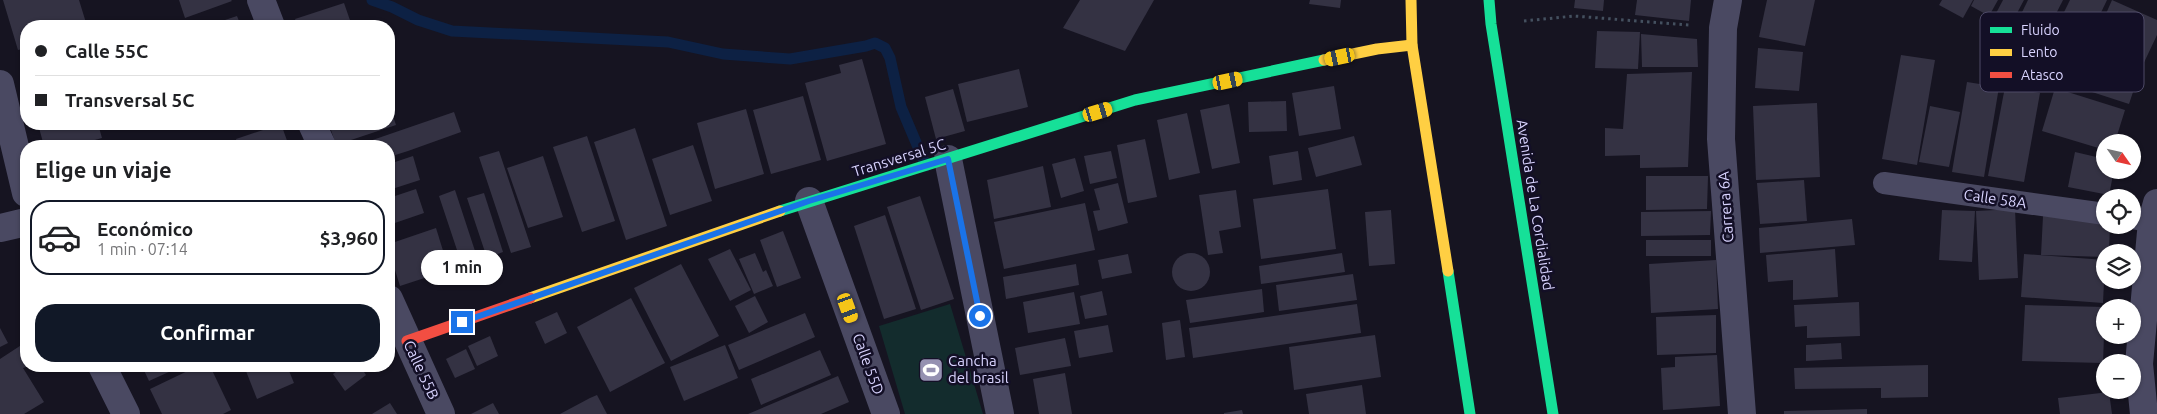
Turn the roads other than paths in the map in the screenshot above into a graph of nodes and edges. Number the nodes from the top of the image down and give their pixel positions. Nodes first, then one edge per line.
1 (261, 0) edge
2 (1412, 0) edge
3 (1489, 0) edge
4 (1728, 0) edge
5 (269, 20) edge
6 (1412, 45) junction
7 (0, 84) edge
8 (948, 159) junction
9 (20, 168) edge
10 (1884, 183) dead end
11 (809, 201) junction
12 (2096, 213) edge
13 (2147, 214) edge
14 (20, 223) edge
15 (0, 228) edge
16 (395, 313) edge
17 (407, 341) junction
18 (105, 372) edge
19 (126, 414) edge
20 (441, 414) edge
21 (886, 414) edge
22 (1000, 414) edge
23 (1470, 414) edge
24 (1553, 414) edge
25 (1742, 414) edge
26 (2144, 414) edge

1 - 5 street
2 - 6 street
3 - 24 street, Avenida de La Cordialidad
4 - 25 street, Carrera 6A
6 - 8 street, Transversal 5C
6 - 23 street
7 - 9 street
8 - 11 street, Transversal 5C
8 - 22 street
10 - 12 lane, Calle 58A
11 - 17 street, Transversal 5C
11 - 21 street, Calle 55D
13 - 26 street
14 - 15 street
16 - 17 street, Calle 55B
17 - 20 street, Calle 55B
18 - 19 street

